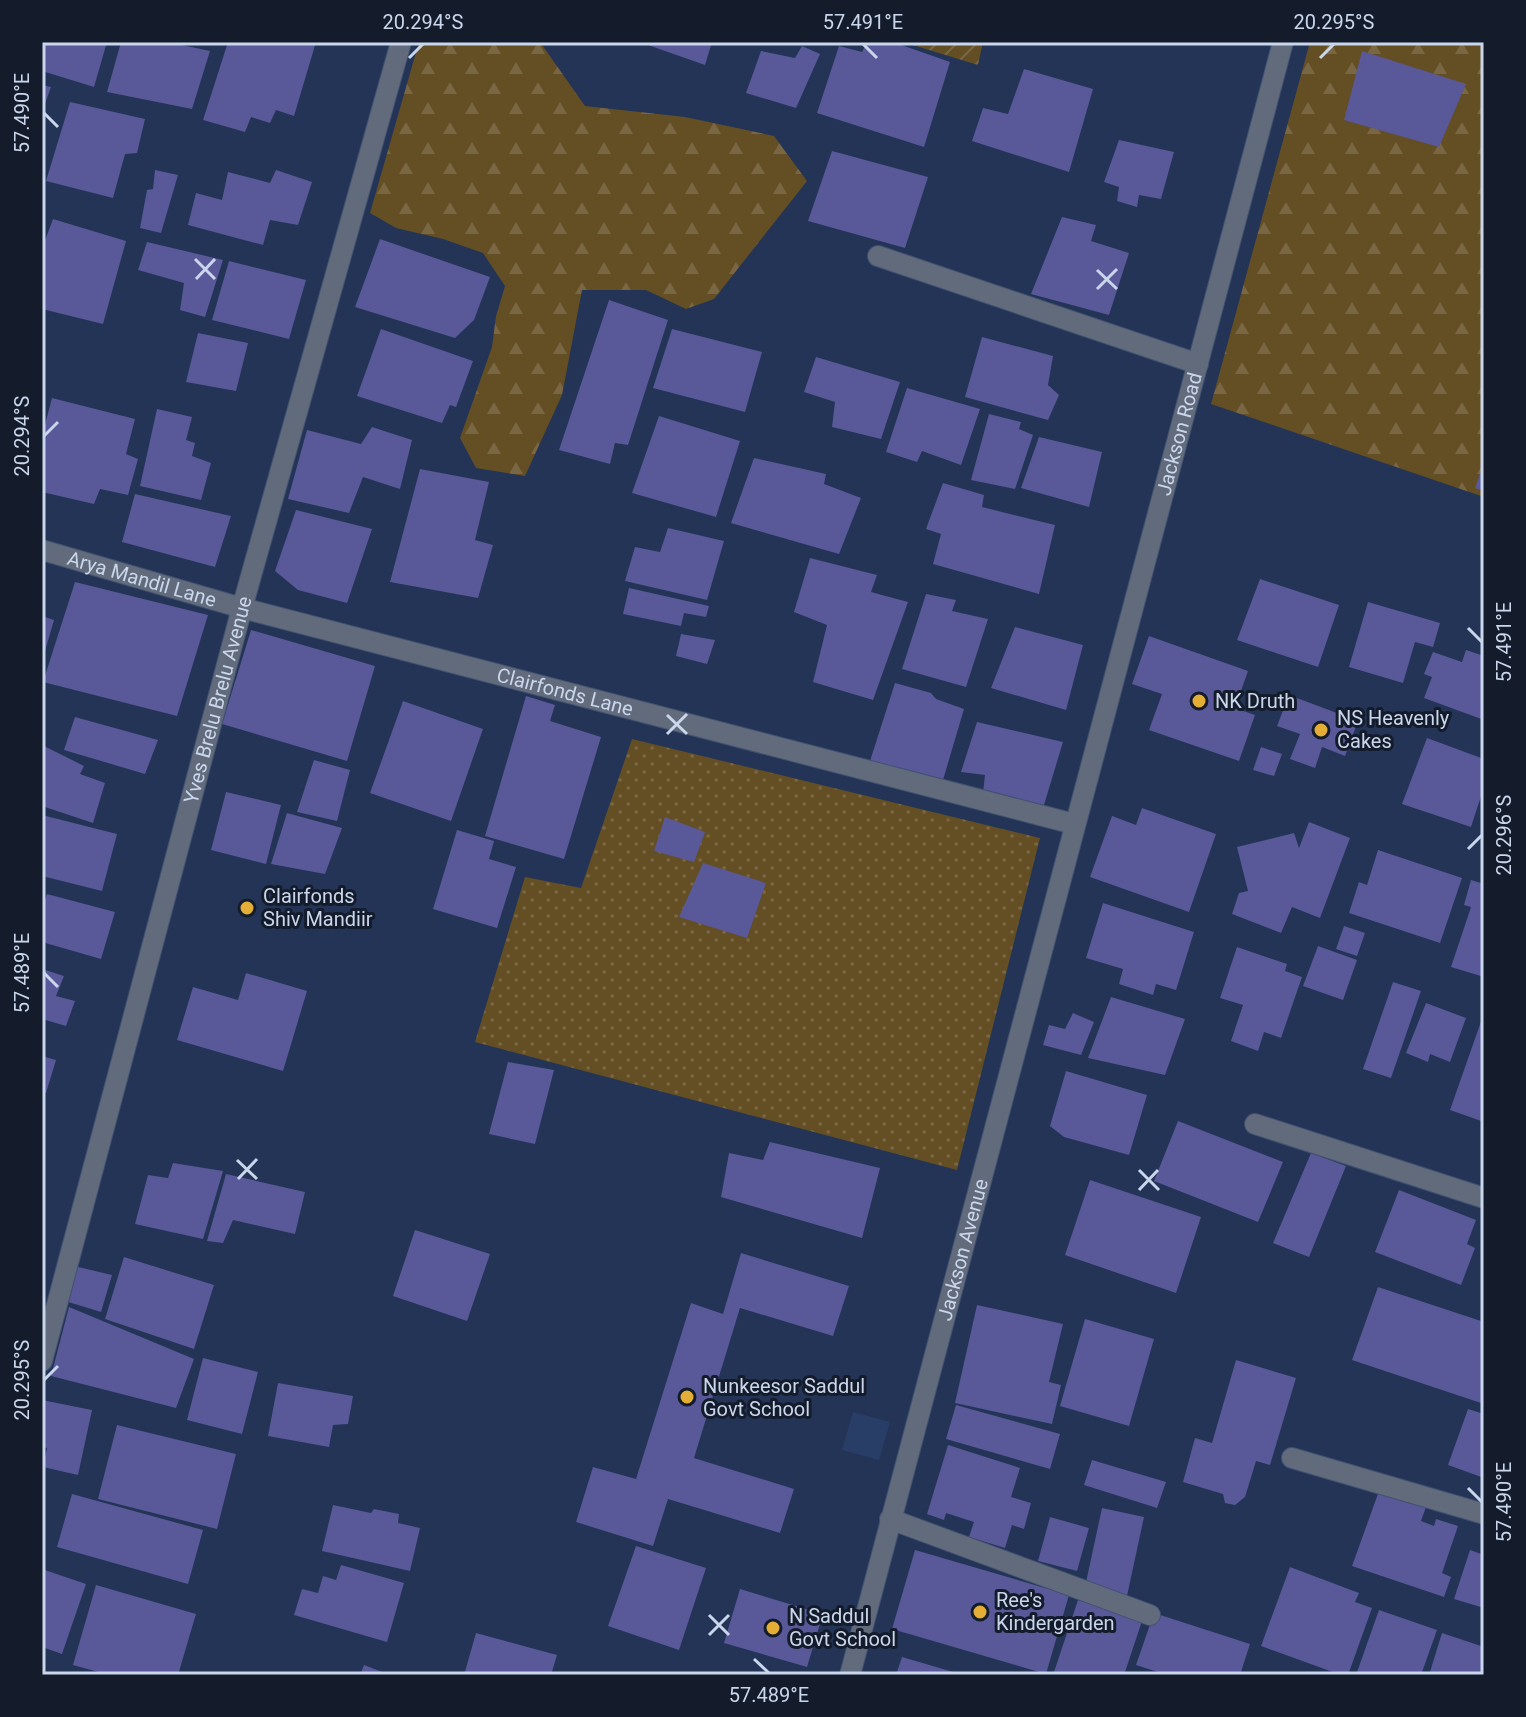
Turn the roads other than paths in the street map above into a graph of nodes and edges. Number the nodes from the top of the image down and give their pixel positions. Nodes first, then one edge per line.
1 (401, 42) edge
2 (1283, 42) edge
3 (878, 256) dead end
4 (1198, 364) junction
5 (42, 550) edge
6 (242, 608) junction
7 (1074, 824) junction
8 (1255, 1124) dead end
9 (1484, 1198) edge
10 (42, 1361) edge
11 (1292, 1458) dead end
12 (1484, 1514) edge
13 (890, 1519) junction
14 (1150, 1615) dead end
15 (850, 1675) edge

1 - 6 street, Yves Brelu Brelu Avenue
2 - 4 street, Jackson Road
3 - 4 street
4 - 7 street, Jackson Road
5 - 6 street, Arya Mandil Lane
6 - 7 street, Clairfonds Lane
6 - 10 street, Yves Brelu Brelu Avenue
7 - 13 street, Jackson Avenue
8 - 9 street
11 - 12 street
13 - 14 street
13 - 15 street, Jackson Avenue

